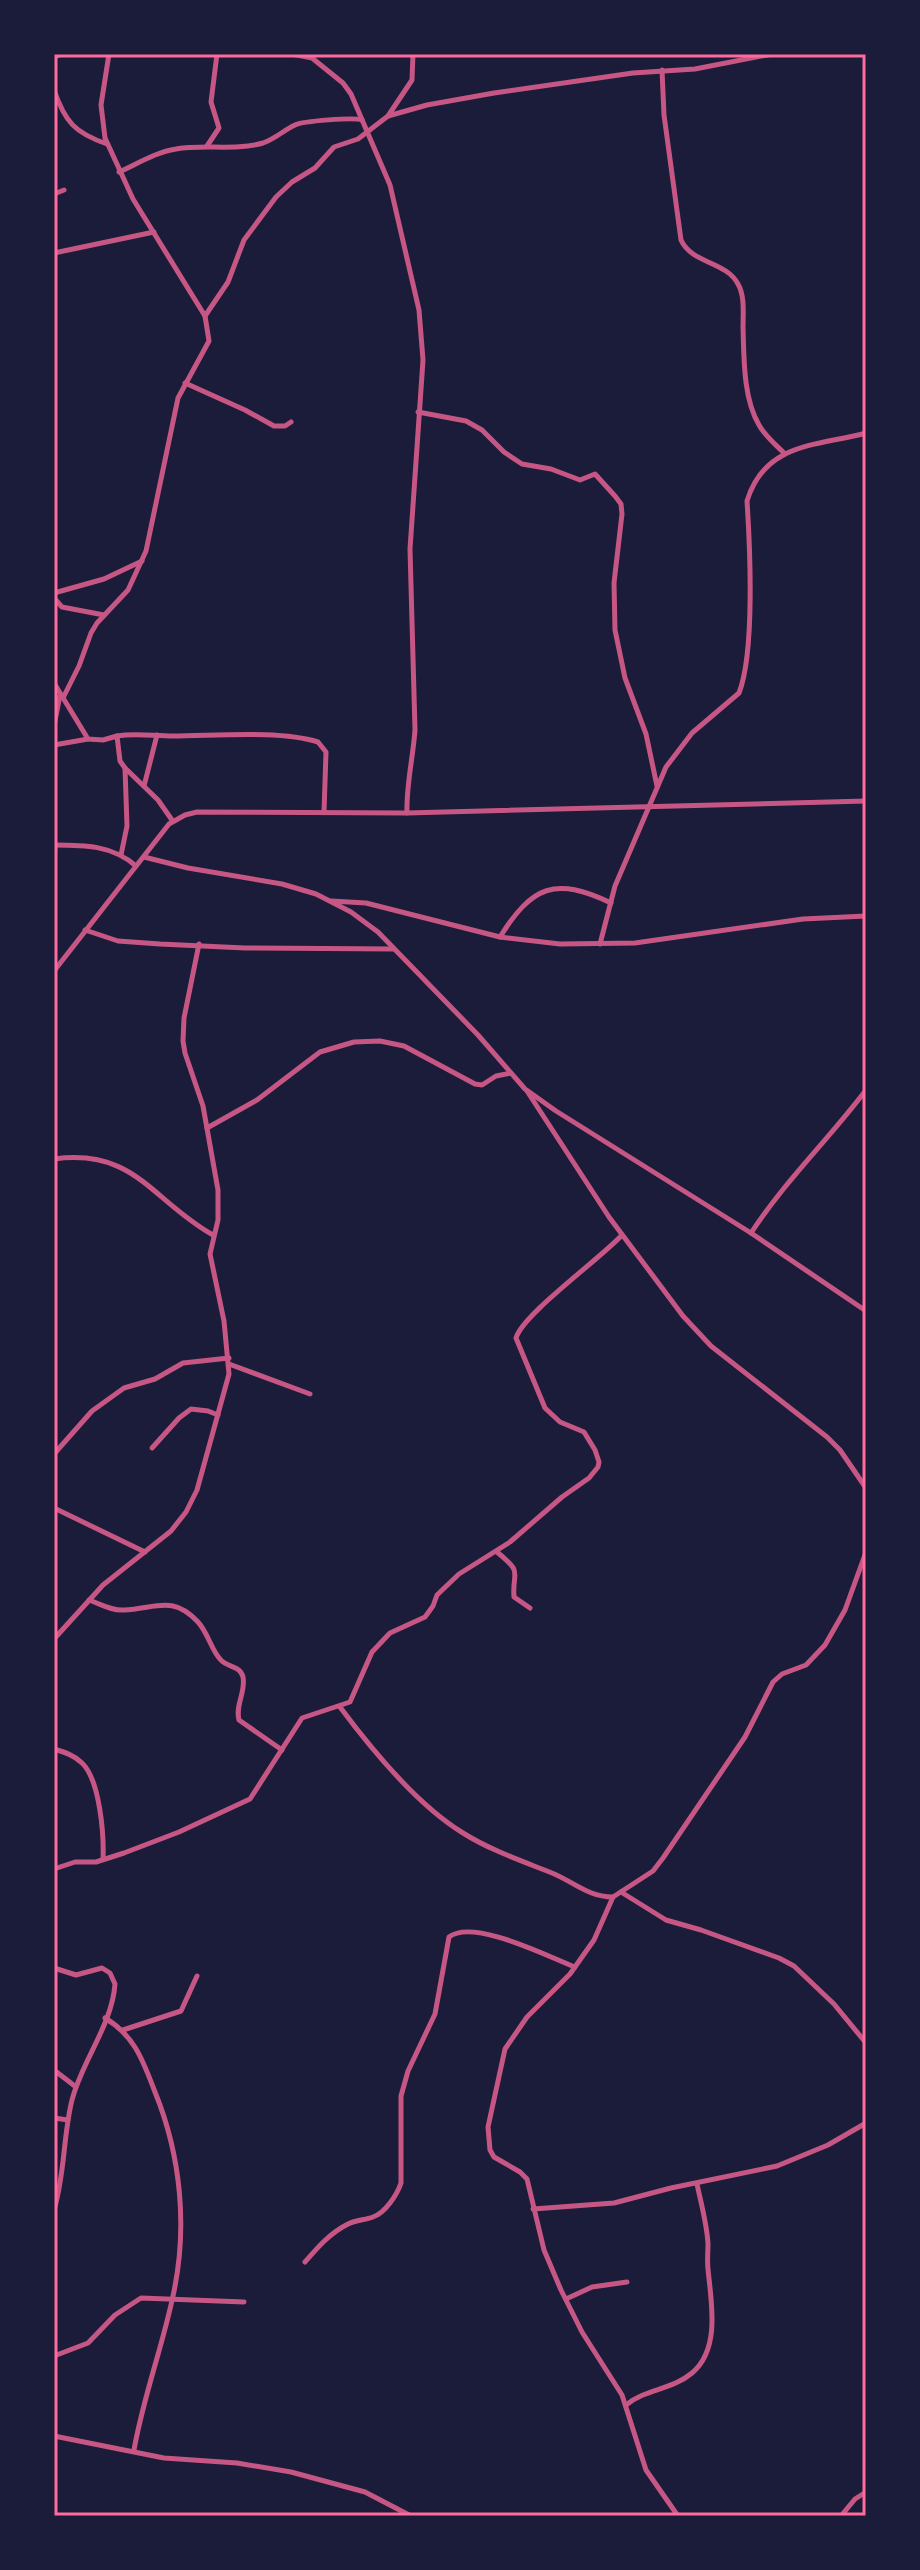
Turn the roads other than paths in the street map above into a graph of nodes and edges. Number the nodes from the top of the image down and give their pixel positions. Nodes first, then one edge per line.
1 (62, 54) edge
2 (109, 54) edge
3 (217, 54) edge
4 (292, 54) edge
5 (413, 54) edge
6 (772, 54) edge
7 (54, 57) edge
8 (662, 70) junction
9 (54, 90) edge
10 (388, 116) junction
11 (364, 120) junction
12 (368, 130) junction
13 (107, 144) junction
14 (207, 147) junction
15 (119, 172) junction
16 (64, 190) dead end
17 (54, 194) edge
18 (154, 232) junction
19 (54, 253) edge
20 (205, 316) junction
21 (185, 383) junction
22 (418, 412) junction
23 (291, 422) dead end
24 (866, 433) edge
25 (784, 453) junction
26 (142, 561) junction
27 (54, 596) edge
28 (104, 615) junction
29 (54, 683) edge
30 (61, 696) junction
31 (54, 726) edge
32 (157, 735) junction
33 (117, 736) junction
34 (88, 739) junction
35 (54, 745) edge
36 (125, 768) junction
37 (144, 786) junction
38 (657, 787) junction
39 (866, 801) edge
40 (647, 808) junction
41 (324, 812) junction
42 (407, 813) junction
43 (172, 820) junction
44 (55, 845) edge
45 (121, 855) junction
46 (144, 857) junction
47 (54, 860) edge
48 (136, 866) junction
49 (330, 901) junction
50 (611, 903) junction
51 (866, 916) edge
52 (85, 930) junction
53 (500, 937) junction
54 (199, 944) junction
55 (600, 944) junction
56 (393, 949) junction
57 (54, 971) edge
58 (512, 1073) junction
59 (525, 1089) junction
60 (866, 1090) edge
61 (207, 1128) junction
62 (54, 1159) edge
63 (751, 1233) junction
64 (213, 1235) junction
65 (622, 1235) junction
66 (866, 1311) edge
67 (229, 1361) junction
68 (310, 1394) dead end
69 (218, 1415) junction
70 (152, 1448) dead end
71 (54, 1454) edge
72 (866, 1488) edge
73 (54, 1508) edge
74 (145, 1552) junction
75 (497, 1552) junction
76 (866, 1552) edge
77 (89, 1600) junction
78 (530, 1608) dead end
79 (54, 1639) edge
80 (340, 1707) junction
81 (54, 1749) edge
82 (282, 1750) junction
83 (103, 1859) junction
84 (54, 1869) edge
85 (621, 1892) junction
86 (613, 1897) junction
87 (575, 1967) junction
88 (54, 1968) edge
89 (197, 1976) dead end
90 (105, 2018) junction
91 (123, 2030) junction
92 (866, 2043) edge
93 (54, 2070) edge
94 (76, 2087) junction
95 (54, 2118) edge
96 (68, 2120) junction
97 (866, 2123) edge
98 (697, 2184) junction
99 (56, 2196) edge
100 (533, 2209) junction
101 (54, 2210) edge
102 (305, 2262) dead end
103 (627, 2282) dead end
104 (173, 2298) junction
105 (566, 2299) junction
106 (244, 2302) dead end
107 (54, 2356) edge
108 (626, 2405) junction
109 (54, 2436) edge
110 (134, 2450) junction
111 (866, 2492) edge
112 (411, 2516) edge
113 (678, 2516) edge
114 (841, 2516) edge

1 - 7 street
2 - 13 street
3 - 14 street
4 - 11 street
5 - 10 street
6 - 8 street
8 - 10 street
8 - 25 street
9 - 13 street
10 - 12 street
11 - 12 street
11 - 14 street
12 - 20 street
12 - 22 street
13 - 15 street
14 - 15 street
15 - 18 street
16 - 17 street
18 - 19 street
18 - 20 street
20 - 21 street
21 - 23 street
21 - 26 street
22 - 38 street
22 - 42 street
24 - 25 street
25 - 38 street
26 - 27 street
26 - 28 street
27 - 28 street
28 - 30 street
29 - 30 street
30 - 31 street
30 - 34 street
32 - 33 street
32 - 37 street
32 - 41 street
33 - 34 street
33 - 36 street
34 - 35 street
36 - 37 street
36 - 45 street
37 - 43 street
38 - 40 street
39 - 40 street
40 - 42 street
40 - 50 street
41 - 42 street
41 - 43 street
43 - 46 street
44 - 45 street
44 - 47 street
45 - 48 street
46 - 48 street
46 - 49 street
48 - 52 street
49 - 53 street
49 - 56 street
50 - 53 street
50 - 55 street
51 - 55 street
52 - 54 street
52 - 57 street
53 - 55 street
54 - 56 street
54 - 61 street
56 - 58 street
58 - 59 street
58 - 61 street
59 - 63 street
59 - 65 street
60 - 63 street
61 - 64 street
62 - 64 street
63 - 66 street
64 - 67 street
65 - 72 street
65 - 75 street
67 - 68 street
67 - 69 street
67 - 71 street
69 - 70 street
69 - 74 street
73 - 74 street
74 - 77 street
75 - 78 street
75 - 80 street
76 - 85 street
77 - 79 street
77 - 82 street
80 - 82 street
80 - 86 street
81 - 83 street
82 - 83 street
83 - 84 street
85 - 86 street
85 - 92 street
86 - 87 street
87 - 100 street
87 - 102 street
88 - 90 street
89 - 91 street
90 - 91 street
90 - 94 street
91 - 104 street
93 - 94 street
94 - 96 street
95 - 96 street
96 - 99 street
97 - 98 street
98 - 100 street
98 - 108 street
99 - 101 street
100 - 105 street
103 - 105 street
104 - 106 street
104 - 107 street
104 - 110 street
105 - 108 street
108 - 113 street
109 - 110 street
110 - 112 street
111 - 114 street

